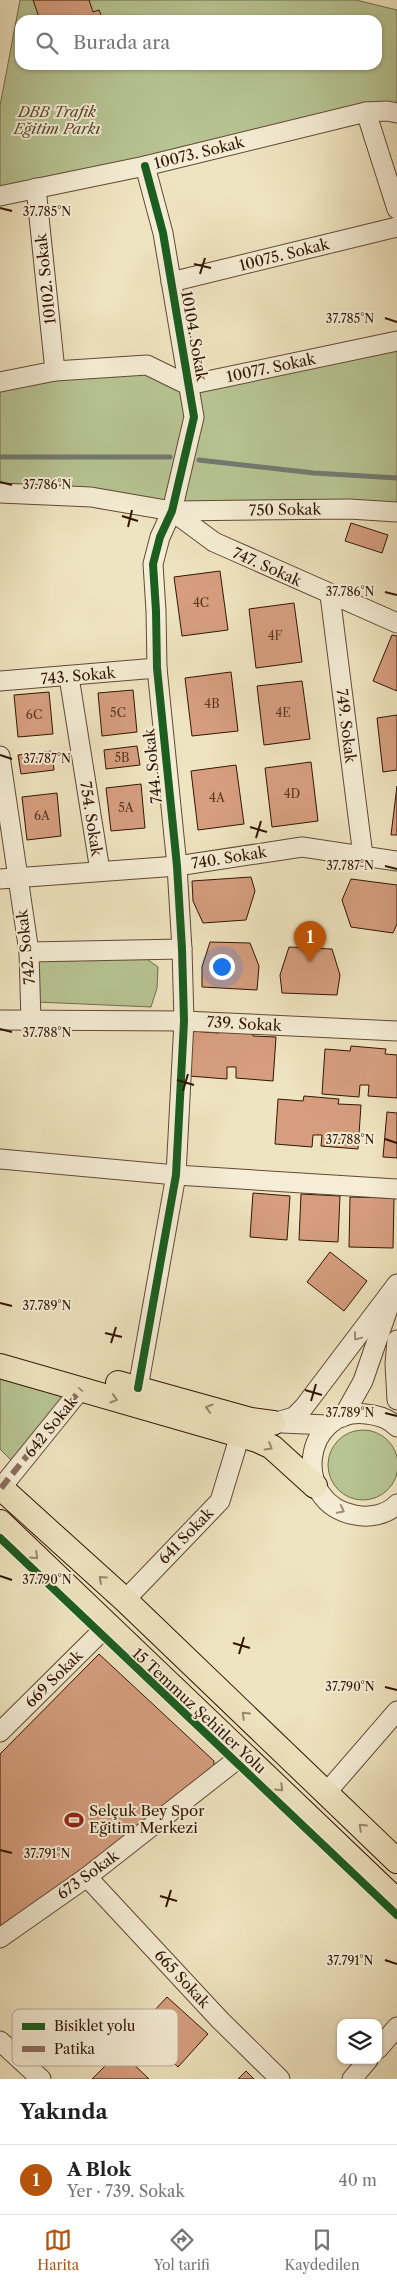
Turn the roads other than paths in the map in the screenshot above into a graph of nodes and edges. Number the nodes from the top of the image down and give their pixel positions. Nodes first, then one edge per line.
1 (366, 112) junction
2 (397, 113) edge
3 (145, 166) junction
4 (36, 188) junction
5 (0, 196) edge
6 (397, 209) edge
7 (397, 227) edge
8 (171, 282) junction
9 (397, 341) edge
10 (55, 371) junction
11 (0, 382) edge
12 (188, 385) junction
13 (0, 493) edge
14 (172, 511) junction
15 (397, 512) edge
16 (330, 595) junction
17 (397, 623) edge
18 (157, 668) junction
19 (69, 677) junction
20 (0, 682) edge
21 (0, 756) edge
22 (363, 856) junction
23 (397, 861) edge
24 (177, 866) junction
25 (100, 871) junction
26 (9, 879) edge
27 (182, 949) junction
28 (29, 952) junction
29 (0, 1020) edge
30 (31, 1020) junction
31 (184, 1022) junction
32 (397, 1031) edge
33 (0, 1159) edge
34 (176, 1174) junction
35 (397, 1190) edge
36 (397, 1285) edge
37 (397, 1340) edge
38 (0, 1351) edge
39 (0, 1366) edge
40 (138, 1388) junction
41 (81, 1389) junction
42 (397, 1400) edge
43 (336, 1421) junction
44 (273, 1423) junction
45 (397, 1427) edge
46 (240, 1435) junction
47 (315, 1486) junction
48 (1, 1487) edge
49 (395, 1508) edge
50 (0, 1522) edge
51 (125, 1600) junction
52 (108, 1625) junction
53 (397, 1711) edge
54 (0, 1732) edge
55 (244, 1754) junction
56 (326, 1793) junction
57 (397, 1861) edge
58 (86, 1877) junction
59 (397, 1901) edge
60 (0, 1938) edge
61 (397, 2026) edge
62 (0, 2041) edge
63 (382, 2044) edge
64 (12, 2052) edge
65 (365, 2064) edge
66 (27, 2066) edge
67 (41, 2079) edge
68 (280, 2079) edge
69 (352, 2079) edge

1 - 2 street, 10073. Sokak
1 - 3 street, 10073. Sokak
1 - 6 street
3 - 4 street, 10073. Sokak
3 - 8 street, 10104. Sokak
4 - 5 street, 10073. Sokak
4 - 10 street, 10102. Sokak
7 - 8 street, 10075. Sokak
8 - 12 street, 10104. Sokak
9 - 12 street, 10077. Sokak
10 - 11 street
10 - 12 street
12 - 14 street, 10104. Sokak
13 - 14 street
14 - 15 street, 750 Sokak
14 - 16 street, 747. Sokak
14 - 18 street, 744. Sokak
16 - 17 street, 747. Sokak
16 - 22 street, 749. Sokak
18 - 19 street, 743. Sokak
18 - 24 street, 744. Sokak
19 - 20 street, 743. Sokak
19 - 25 street, 754. Sokak
21 - 26 street, 742. Sokak
22 - 23 street, 740. Sokak
22 - 24 street, 740. Sokak
24 - 25 street, 740. Sokak
24 - 27 street, 744. Sokak
25 - 26 street, 740. Sokak
26 - 28 street, 742. Sokak
27 - 28 street
27 - 31 street, 744. Sokak
28 - 30 street, 742. Sokak
29 - 30 street, 739. Sokak
30 - 31 street, 739. Sokak
31 - 32 street, 739. Sokak
31 - 34 street, 744. Sokak
33 - 34 street
34 - 35 street
34 - 40 street, 744. Sokak
36 - 43 street
36 -> 44 street
37 - 42 street
38 - 40 main road
39 - 41 main road
44 -> 40 main road
41 -> 46 main road
41 - 48 street, 642 Sokak
43 - 44 street
43 - 45 street
43 - 47 street
46 -> 47 main road
46 - 51 street, 641 Sokak
47 -> 49 street
51 -> 48 main road, 15 Temmuz Şehitler Yolu
50 -> 52 main road, 15 Temmuz Şehitler Yolu
56 -> 51 main road, 15 Temmuz Şehitler Yolu
52 - 54 street, 669 Sokak
52 - 55 main road, 15 Temmuz Şehitler Yolu
53 - 56 street
55 - 58 street, 673 Sokak
55 -> 59 main road, 15 Temmuz Şehitler Yolu
57 -> 56 main road, 15 Temmuz Şehitler Yolu
58 - 60 street, 673 Sokak
58 - 68 street, 665 Sokak
61 - 63 street
62 - 64 street
65 - 69 street
66 - 67 street

